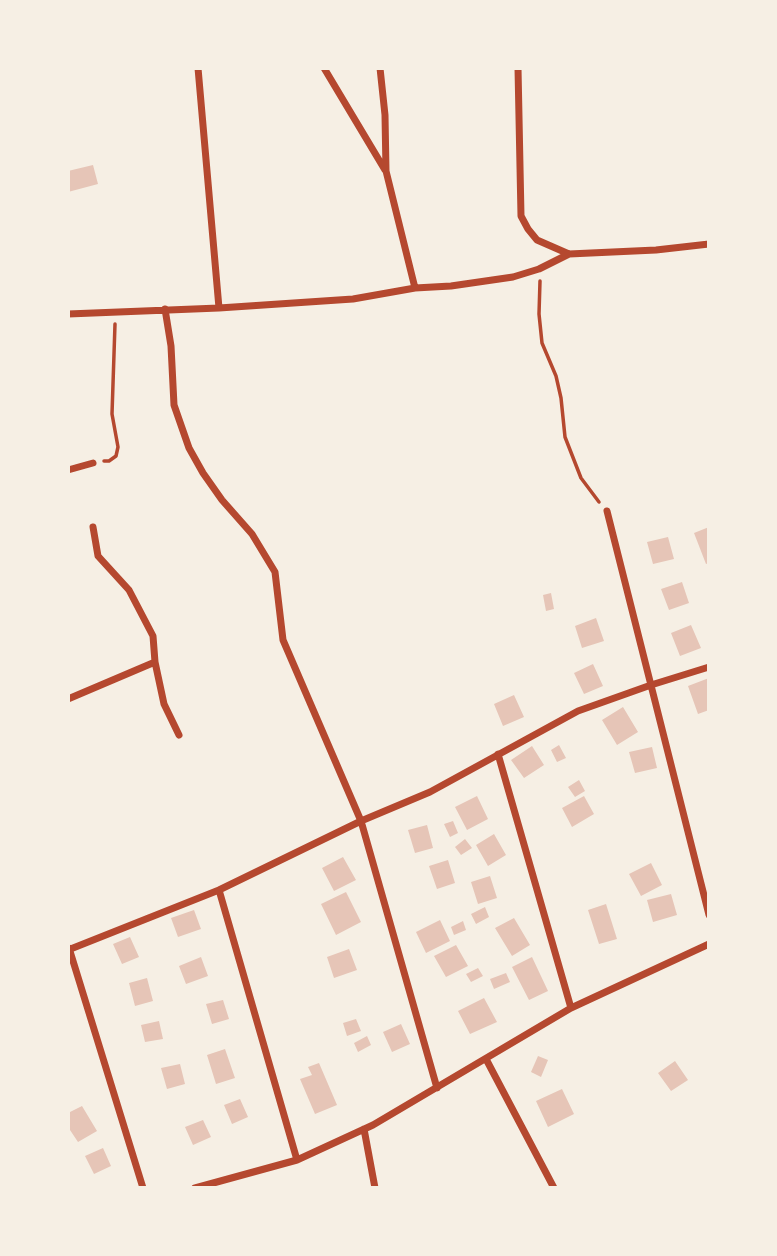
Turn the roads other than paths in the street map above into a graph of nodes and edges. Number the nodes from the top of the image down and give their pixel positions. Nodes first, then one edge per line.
1 (198, 68) edge
2 (324, 68) edge
3 (380, 68) edge
4 (518, 68) edge
5 (386, 171) junction
6 (709, 244) edge
7 (569, 254) junction
8 (415, 288) junction
9 (219, 308) junction
10 (165, 310) junction
11 (68, 314) edge
12 (93, 463) road end
13 (68, 470) edge
14 (607, 511) road end
15 (93, 527) dead end
16 (155, 662) junction
17 (709, 667) edge
18 (651, 685) junction
19 (68, 699) edge
20 (178, 735) dead end
21 (498, 754) junction
22 (361, 821) junction
23 (219, 890) junction
24 (709, 915) edge
25 (709, 944) edge
26 (69, 949) edge
27 (571, 1008) junction
28 (486, 1059) junction
29 (437, 1088) junction
30 (365, 1129) junction
31 (297, 1160) junction
32 (144, 1188) edge
33 (195, 1188) edge
34 (375, 1188) edge
35 (554, 1188) edge

1 - 9 street
2 - 5 street
3 - 5 street
4 - 7 street
5 - 8 street
6 - 7 street
7 - 8 street
8 - 9 street
9 - 10 street
10 - 11 street
10 - 22 street
12 - 13 street
14 - 18 street
15 - 16 street
16 - 19 street
16 - 20 street
17 - 18 street
18 - 21 street
18 - 24 street
21 - 22 street
21 - 27 street
22 - 23 street
22 - 29 street
23 - 26 street
23 - 31 street
25 - 27 street
26 - 32 street
27 - 28 street
28 - 29 street
28 - 35 street
29 - 30 street
30 - 31 street
30 - 34 street
31 - 33 street

